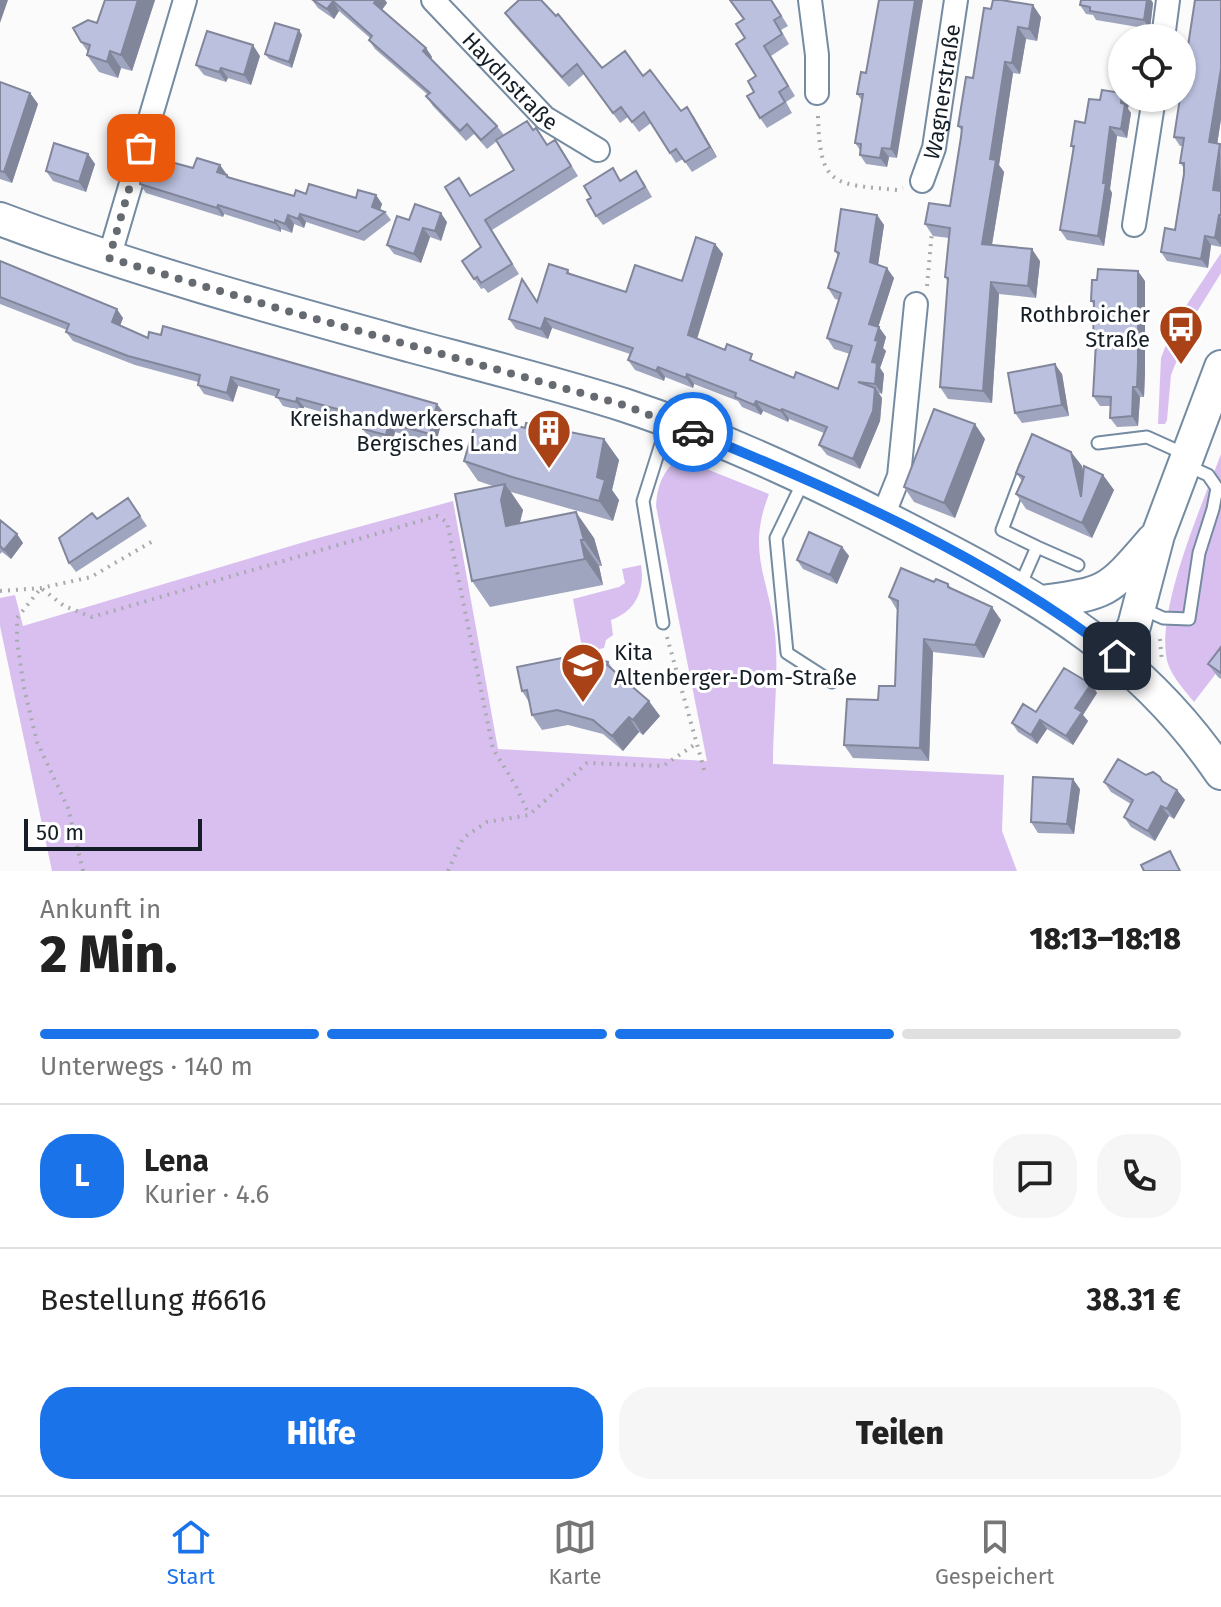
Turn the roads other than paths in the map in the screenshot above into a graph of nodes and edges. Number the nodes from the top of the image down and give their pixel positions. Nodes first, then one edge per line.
1 (185, 0) edge
2 (433, 0) edge
3 (810, 0) edge
4 (956, 0) edge
5 (1168, 0) edge
6 (1165, 24) edge
7 (817, 93) road end
8 (1152, 112) edge
9 (598, 150) dead end
10 (922, 181) road end
11 (0, 219) edge
12 (1134, 225) dead end
13 (109, 258) junction
14 (916, 304) road end
15 (1221, 367) edge
16 (668, 421) junction
17 (1098, 443) dead end
18 (1186, 460) junction
19 (1027, 462) edge
20 (804, 479) junction
21 (883, 516) junction
22 (1158, 535) junction
23 (1037, 547) junction
24 (1078, 565) dead end
25 (1030, 596) junction
26 (1140, 608) junction
27 (663, 623) road end
28 (1117, 656) junction
29 (832, 682) dead end
30 (1221, 773) edge

1 - 13 street
2 - 9 street, Haydnstraße
3 - 7 street
4 - 10 street, Wagnerstraße
5 - 6 street
8 - 12 street
11 - 13 main road
13 - 16 main road
14 - 21 street
15 - 18 main road
16 - 20 main road
16 - 27 lane
17 - 18 lane
18 - 22 main road
18 - 26 lane
19 - 23 lane
20 - 21 main road
20 - 29 lane
21 - 25 main road
22 - 25 main road
22 - 26 main road
23 - 24 lane
23 - 25 lane
25 - 28 main road
26 - 28 main road
28 - 30 main road

